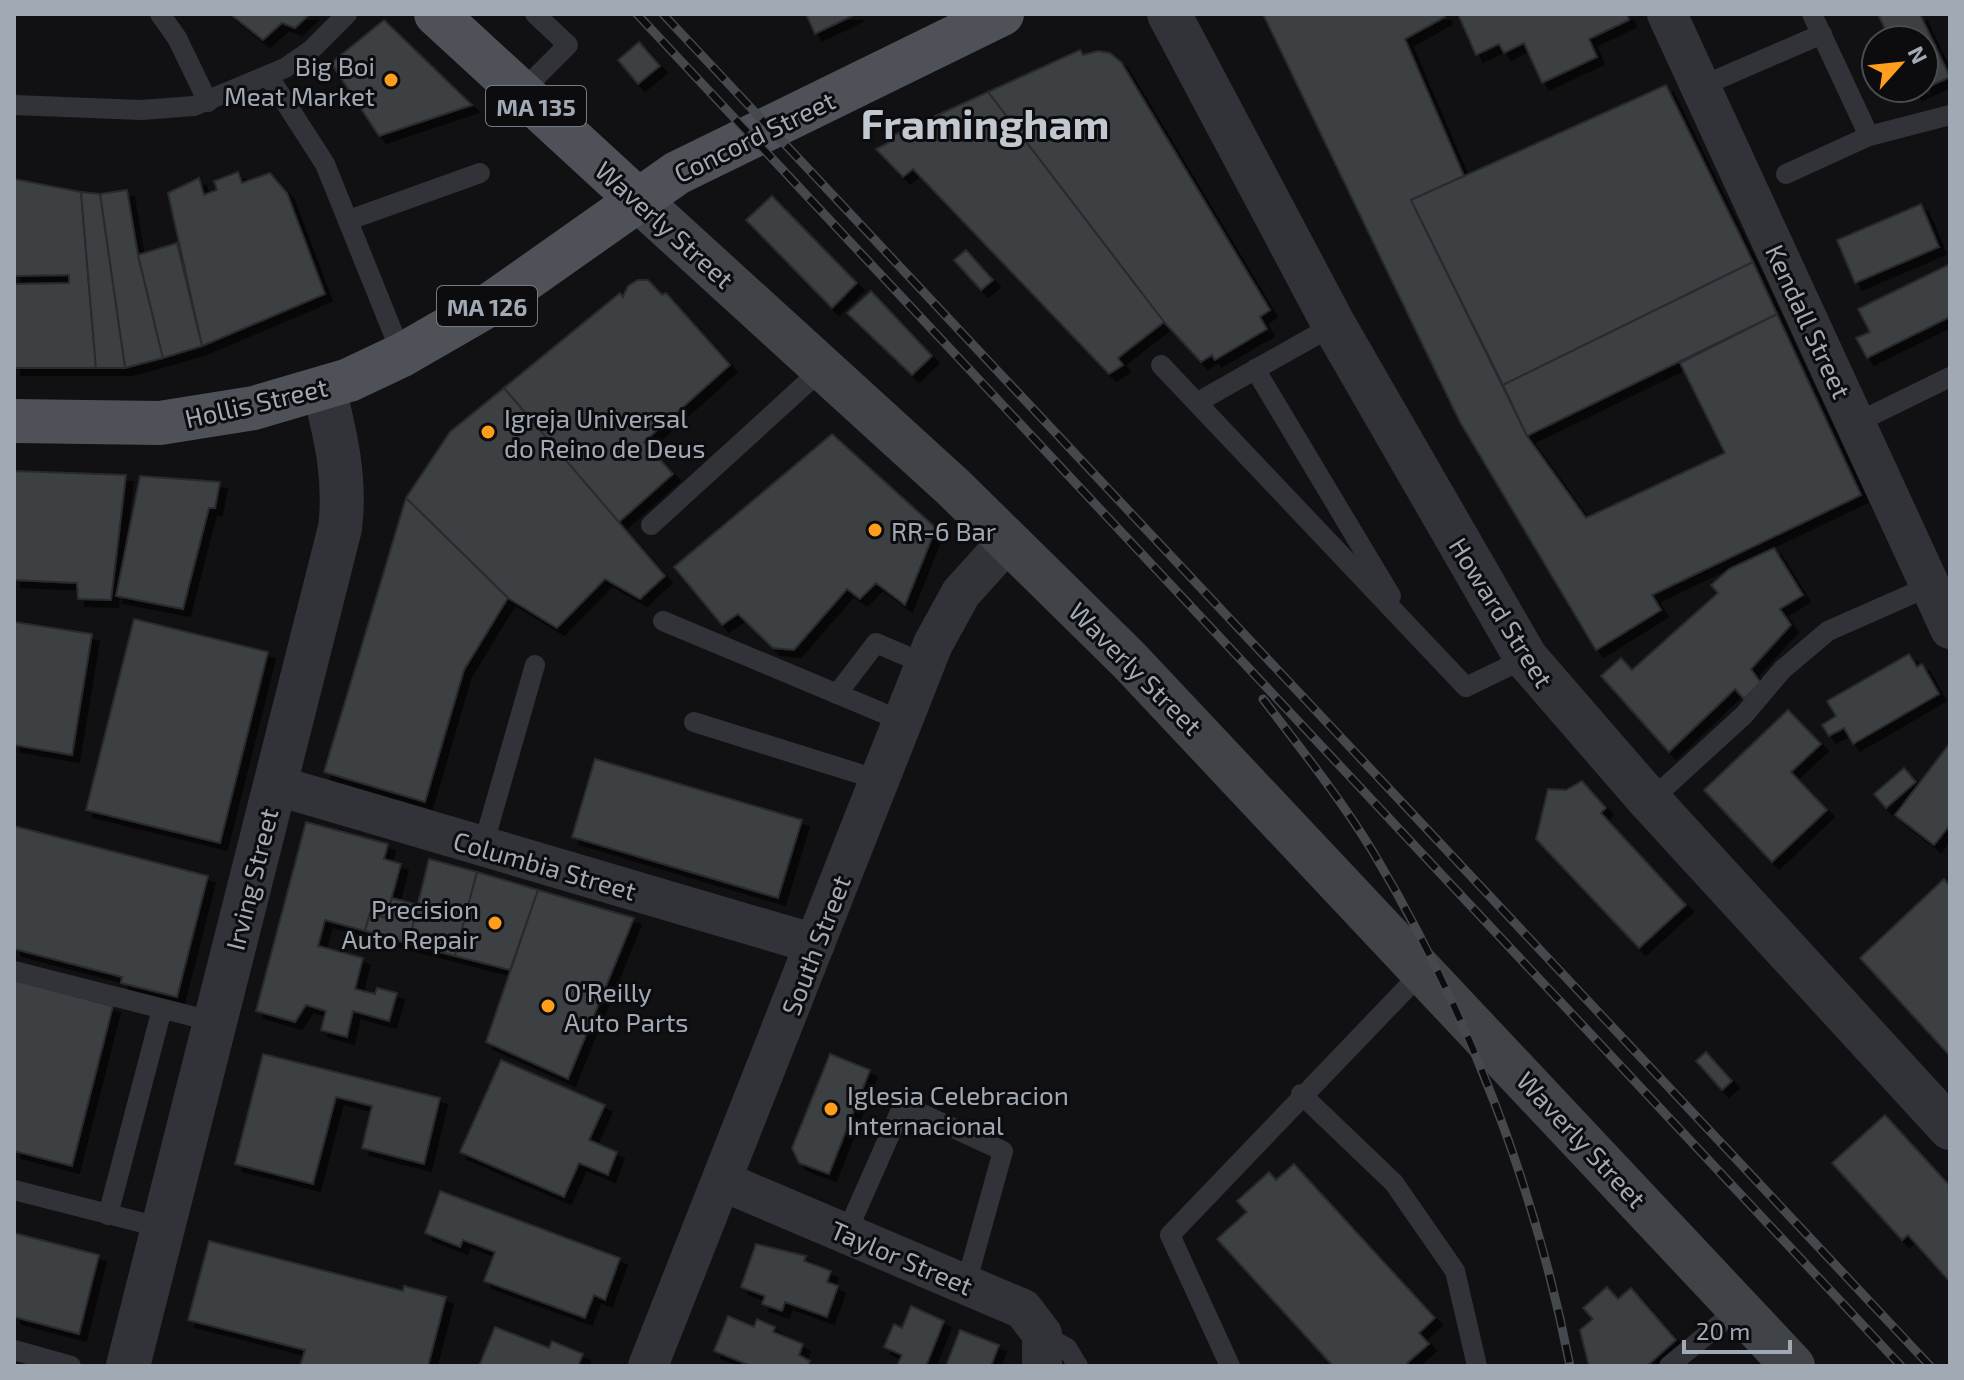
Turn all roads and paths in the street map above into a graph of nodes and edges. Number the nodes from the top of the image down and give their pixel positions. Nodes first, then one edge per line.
1 (160, 14) edge
2 (347, 14) edge
3 (535, 14) edge
4 (1002, 14) edge
5 (1169, 14) edge
6 (1667, 14) edge
7 (1812, 14) edge
8 (439, 15) edge
9 (1822, 34) junction
10 (269, 77) junction
11 (1702, 86) junction
12 (521, 92) junction
13 (208, 102) junction
14 (14, 105) edge
15 (1950, 115) edge
16 (1869, 136) junction
17 (480, 173) dead end
18 (1786, 174) dead end
19 (636, 198) junction
20 (349, 220) junction
21 (1334, 325) junction
22 (402, 355) junction
23 (1161, 365) dead end
24 (822, 369) junction
25 (1255, 369) junction
26 (1950, 377) edge
27 (324, 389) junction
28 (1198, 402) junction
29 (14, 421) edge
30 (1856, 423) junction
31 (651, 525) dead end
32 (1009, 540) junction
33 (1930, 586) junction
34 (663, 621) dead end
35 (1411, 629) junction
36 (1950, 629) edge
37 (1526, 658) junction
38 (925, 664) junction
39 (535, 665) dead end
40 (837, 694) junction
41 (902, 721) junction
42 (694, 722) dead end
43 (879, 780) junction
44 (275, 785) junction
45 (1650, 801) junction
46 (483, 846) junction
47 (815, 944) junction
48 (1424, 970) junction
49 (14, 971) edge
50 (162, 1009) junction
51 (215, 1022) junction
52 (1301, 1094) junction
53 (1950, 1128) edge
54 (722, 1181) junction
55 (14, 1190) edge
56 (108, 1215) junction
57 (163, 1228) junction
58 (846, 1234) junction
59 (966, 1284) junction
60 (1739, 1308) junction
61 (14, 1350) edge
62 (1042, 1350) edge
63 (1781, 1362) edge
64 (71, 1366) edge
65 (128, 1366) edge
66 (648, 1366) edge
67 (1078, 1366) edge
68 (1230, 1366) edge
69 (1477, 1366) edge
70 (1669, 1366) edge

1 - 13 lane
2 - 10 lane
3 - 12 lane
4 - 19 main road, Concord Street / MA 126
5 - 21 street, Howard Street
6 - 11 street, Kendall Street
7 - 9 lane
8 - 12 main road, Waverly Street / MA 135
9 - 11 lane
9 - 16 lane
10 - 13 lane
10 - 20 lane
11 - 30 street, Kendall Street
12 - 19 main road, Waverly Street / MA 135
13 - 14 lane
15 - 16 lane
16 - 18 lane
17 - 20 lane
19 - 22 main road, Hollis Street / MA 126
19 - 24 main road, Waverly Street / MA 135
20 - 22 lane
21 - 25 lane
21 - 37 street, Howard Street
22 - 27 main road, Hollis Street / MA 126
23 - 28 lane
24 - 31 lane
24 - 32 main road, Waverly Street / MA 135
25 - 28 lane
25 - 35 lane
26 - 30 lane
27 - 29 main road, Hollis Street / MA 126
27 - 44 street, Irving Street
28 - 35 lane
30 - 33 street, Kendall Street
32 - 38 street, South Street
32 - 48 main road, Waverly Street / MA 135
33 - 36 street, Kendall Street
33 - 45 lane
34 - 40 lane
35 - 37 lane
37 - 45 street, Howard Street
38 - 40 lane
38 - 41 street, South Street
39 - 46 lane
40 - 41 lane
41 - 43 street, South Street
42 - 43 lane
43 - 47 street, South Street
44 - 46 street, Columbia Street
44 - 51 street, Irving Street
45 - 53 street, Howard Street
46 - 47 street, Columbia Street
47 - 54 street, South Street
48 - 52 lane
48 - 60 main road, Waverly Street / MA 135
49 - 50 lane
50 - 51 lane
50 - 56 lane
51 - 57 street, Irving Street
52 - 68 lane
52 - 69 lane
54 - 58 street, Taylor Street
54 - 66 street, South Street
55 - 56 lane
56 - 57 lane
57 - 65 street, Irving Street
58 - 59 street, Taylor Street
58 - 59 lane
59 - 62 street, Taylor Street
60 - 63 main road, Waverly Street / MA 135
60 - 70 lane
61 - 64 lane
62 - 67 lane

